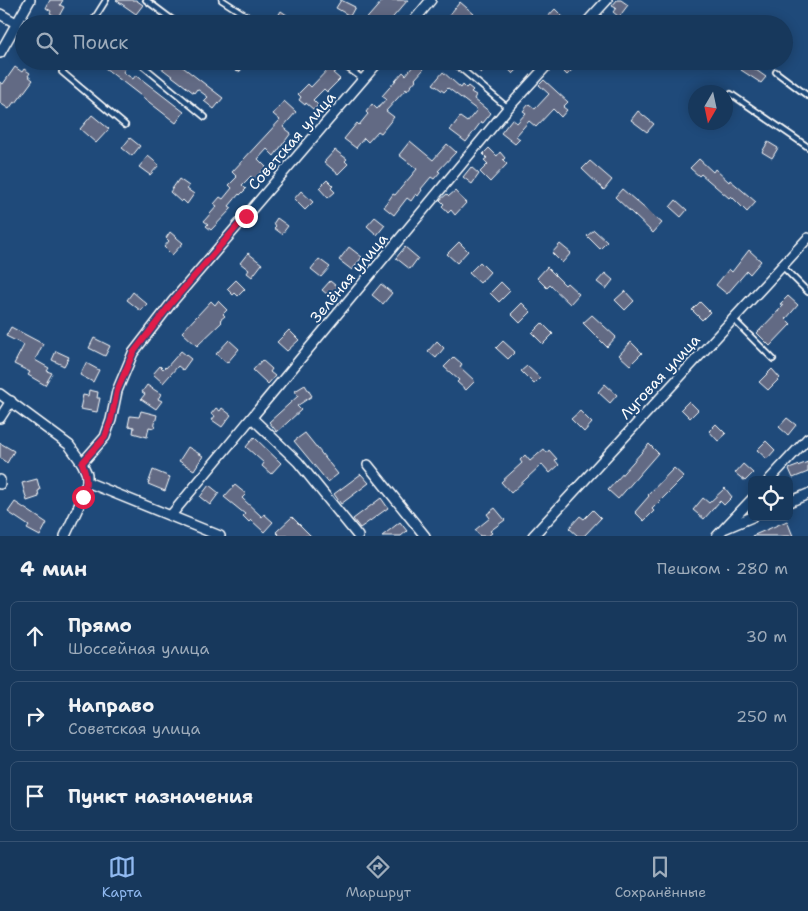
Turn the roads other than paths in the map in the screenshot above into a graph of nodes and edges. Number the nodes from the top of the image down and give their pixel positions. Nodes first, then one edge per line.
1 (30, 0) edge
2 (106, 0) edge
3 (146, 0) edge
4 (222, 0) edge
5 (432, 0) edge
6 (607, 0) edge
7 (0, 14) edge
8 (21, 15) edge
9 (97, 15) edge
10 (166, 15) edge
11 (245, 15) edge
12 (420, 15) edge
13 (593, 15) edge
14 (15, 22) edge
15 (15, 25) edge
16 (0, 53) edge
17 (63, 70) edge
18 (147, 70) edge
19 (350, 70) edge
20 (371, 70) edge
21 (463, 70) edge
22 (543, 70) edge
23 (776, 72) dead end
24 (363, 80) junction
25 (733, 95) edge
26 (808, 96) edge
27 (508, 108) junction
28 (205, 117) dead end
29 (125, 125) dead end
30 (808, 147) edge
31 (808, 238) edge
32 (781, 266) junction
33 (808, 292) edge
34 (732, 319) junction
35 (773, 358) dead end
36 (0, 394) edge
37 (11, 401) junction
38 (0, 418) edge
39 (252, 418) junction
40 (808, 438) edge
41 (82, 463) junction
42 (368, 465) dead end
43 (773, 476) edge
44 (0, 480) edge
45 (87, 482) junction
46 (0, 484) edge
47 (808, 494) edge
48 (793, 500) edge
49 (748, 503) edge
50 (171, 515) junction
51 (748, 519) edge
52 (720, 533) edge
53 (65, 536) edge
54 (220, 536) edge
55 (358, 536) edge
56 (425, 536) edge
57 (533, 536) edge

1 - 8 street
2 - 9 lane
3 - 10 lane
4 - 11 lane
5 - 12 street
6 - 13 street
7 - 14 street
15 - 16 street
17 - 29 lane
18 - 28 lane
19 - 24 lane
20 - 24 street, Советская улица
21 - 27 lane
22 - 27 street, Зелёная улица
23 - 26 lane
24 - 41 street, Советская улица
25 - 30 lane
27 - 39 street, Зелёная улица
31 - 32 street, Луговая улица
32 - 33 lane
32 - 34 street, Луговая улица
34 - 35 lane
34 - 57 street, Луговая улица
36 - 37 street
37 - 38 street
37 - 41 street
39 - 50 street, Зелёная улица
39 - 55 street
40 - 43 street
41 - 45 street
42 - 56 street
44 - 46 street
45 - 50 street
45 - 53 street
47 - 48 street
49 - 52 street
50 - 54 street
51 - 52 street

